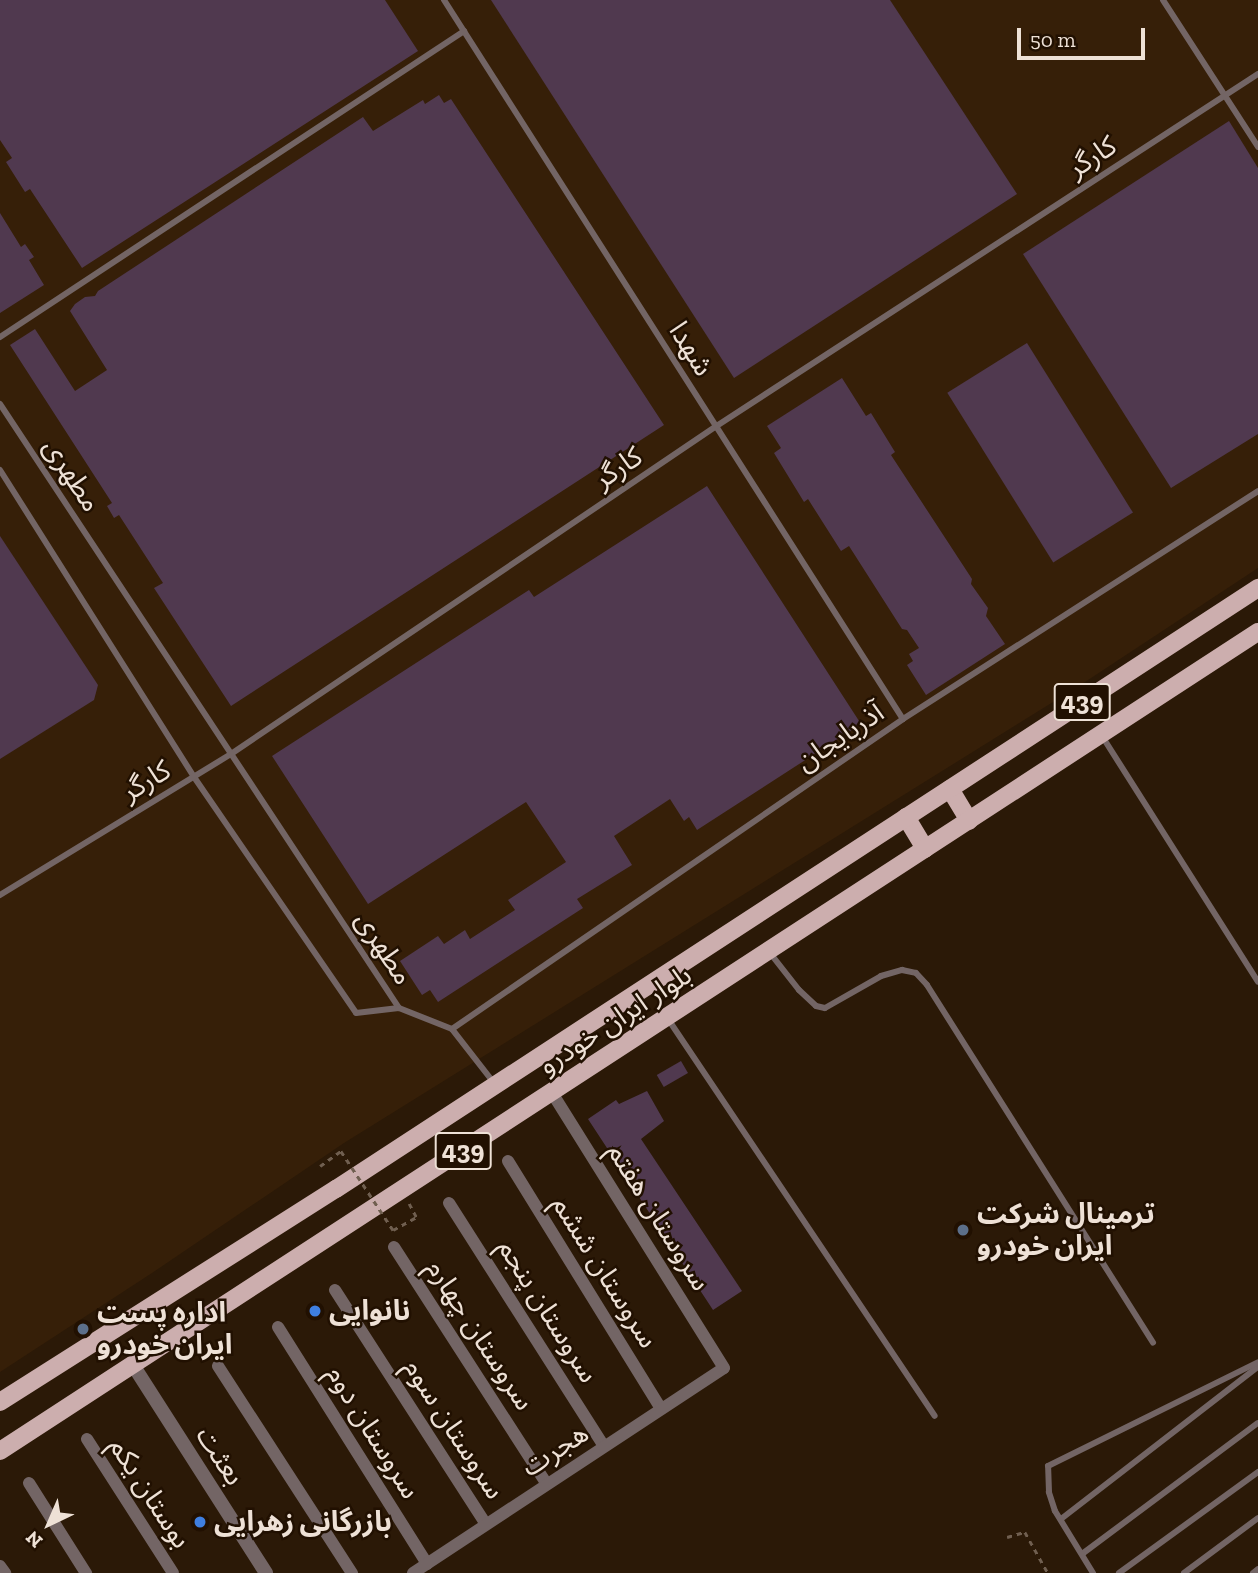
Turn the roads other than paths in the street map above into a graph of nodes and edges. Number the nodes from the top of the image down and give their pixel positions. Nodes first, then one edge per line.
1 (444, 0) edge
2 (1163, 0) edge
3 (464, 31) junction
4 (1258, 74) edge
5 (1225, 96) junction
6 (1258, 147) edge
7 (0, 337) edge
8 (0, 404) edge
9 (715, 427) junction
10 (0, 470) edge
11 (1258, 491) edge
12 (1258, 587) edge
13 (1258, 632) edge
14 (903, 719) junction
15 (1101, 735) junction
16 (231, 754) junction
17 (194, 777) junction
18 (950, 789) junction
19 (906, 817) junction
20 (969, 821) junction
21 (925, 849) junction
22 (0, 895) edge
23 (769, 951) junction
24 (1258, 982) edge
25 (398, 1008) junction
26 (667, 1018) junction
27 (452, 1029) junction
28 (496, 1085) junction
29 (552, 1093) junction
30 (508, 1161) dead end
31 (449, 1202) dead end
32 (394, 1247) dead end
33 (335, 1290) dead end
34 (278, 1327) dead end
35 (1153, 1343) dead end
36 (1258, 1364) edge
37 (133, 1365) junction
38 (218, 1366) dead end
39 (724, 1368) joint
40 (0, 1402) edge
41 (661, 1409) junction
42 (935, 1416) dead end
43 (1258, 1423) edge
44 (87, 1439) dead end
45 (604, 1447) junction
46 (0, 1451) edge
47 (1258, 1472) edge
48 (29, 1483) dead end
49 (547, 1484) junction
50 (1258, 1518) edge
51 (1061, 1519) junction
52 (486, 1524) junction
53 (1082, 1554) junction
54 (427, 1564) junction
55 (0, 1566) edge
56 (1258, 1569) edge
57 (5, 1573) edge
58 (86, 1573) edge
59 (173, 1573) edge
60 (267, 1573) edge
61 (352, 1573) edge
62 (412, 1573) edge
63 (1093, 1573) edge
64 (1119, 1573) edge
65 (1184, 1573) edge
66 (1253, 1573) edge

1 - 3 lane, شهدا
2 - 5 lane
3 - 7 lane
3 - 9 lane, شهدا
4 - 5 lane, کارگر
5 - 6 lane
5 - 9 lane, کارگر
8 - 16 lane, مطهری
9 - 14 lane, شهدا
9 - 16 lane, کارگر
10 - 17 lane, مطهری
11 - 14 lane, آذربایجان
12 - 18 main road, بلوار ایران خودرو / 439
13 - 15 main road, بلوار ایران خودرو / 439
14 - 27 lane, آذربایجان
15 - 20 main road, بلوار ایران خودرو / 439
15 - 24 lane
16 - 17 lane, کارگر
16 - 25 lane, مطهری
17 - 22 lane, کارگر
17 - 25 lane, مطهری
18 - 19 main road, بلوار ایران خودرو / 439
18 - 20 main road
19 - 21 main road
19 - 28 main road, بلوار ایران خودرو / 439
20 - 21 main road, بلوار ایران خودرو / 439
21 - 23 main road, بلوار ایران خودرو / 439
23 - 26 main road, بلوار ایران خودرو / 439
23 - 35 lane
25 - 27 lane
26 - 29 main road, بلوار ایران خودرو / 439
26 - 42 lane
27 - 28 lane
28 - 40 main road, بلوار ایران خودرو / 439
29 - 37 main road, بلوار ایران خودرو / 439
29 - 39 street, سروستان هفتم
30 - 41 street, سروستان ششم
31 - 45 street, سروستان پنجم
32 - 49 street, سروستان چهارم
33 - 52 street, سروستان سوم
34 - 54 street, سروستان دوم
36 - 51 lane
36 - 51 lane
37 - 46 main road, بلوار ایران خودرو / 439
37 - 60 street, بعثت
38 - 61 street
39 - 41 street, هجرت
41 - 45 street, هجرت
43 - 53 lane
44 - 59 street, بوستان یکم
45 - 49 street, هجرت
47 - 64 lane
48 - 58 street
49 - 52 street, هجرت
50 - 65 lane
51 - 53 lane
52 - 54 street, هجرت
53 - 63 lane
54 - 62 street, هجرت
55 - 57 street
56 - 66 lane

